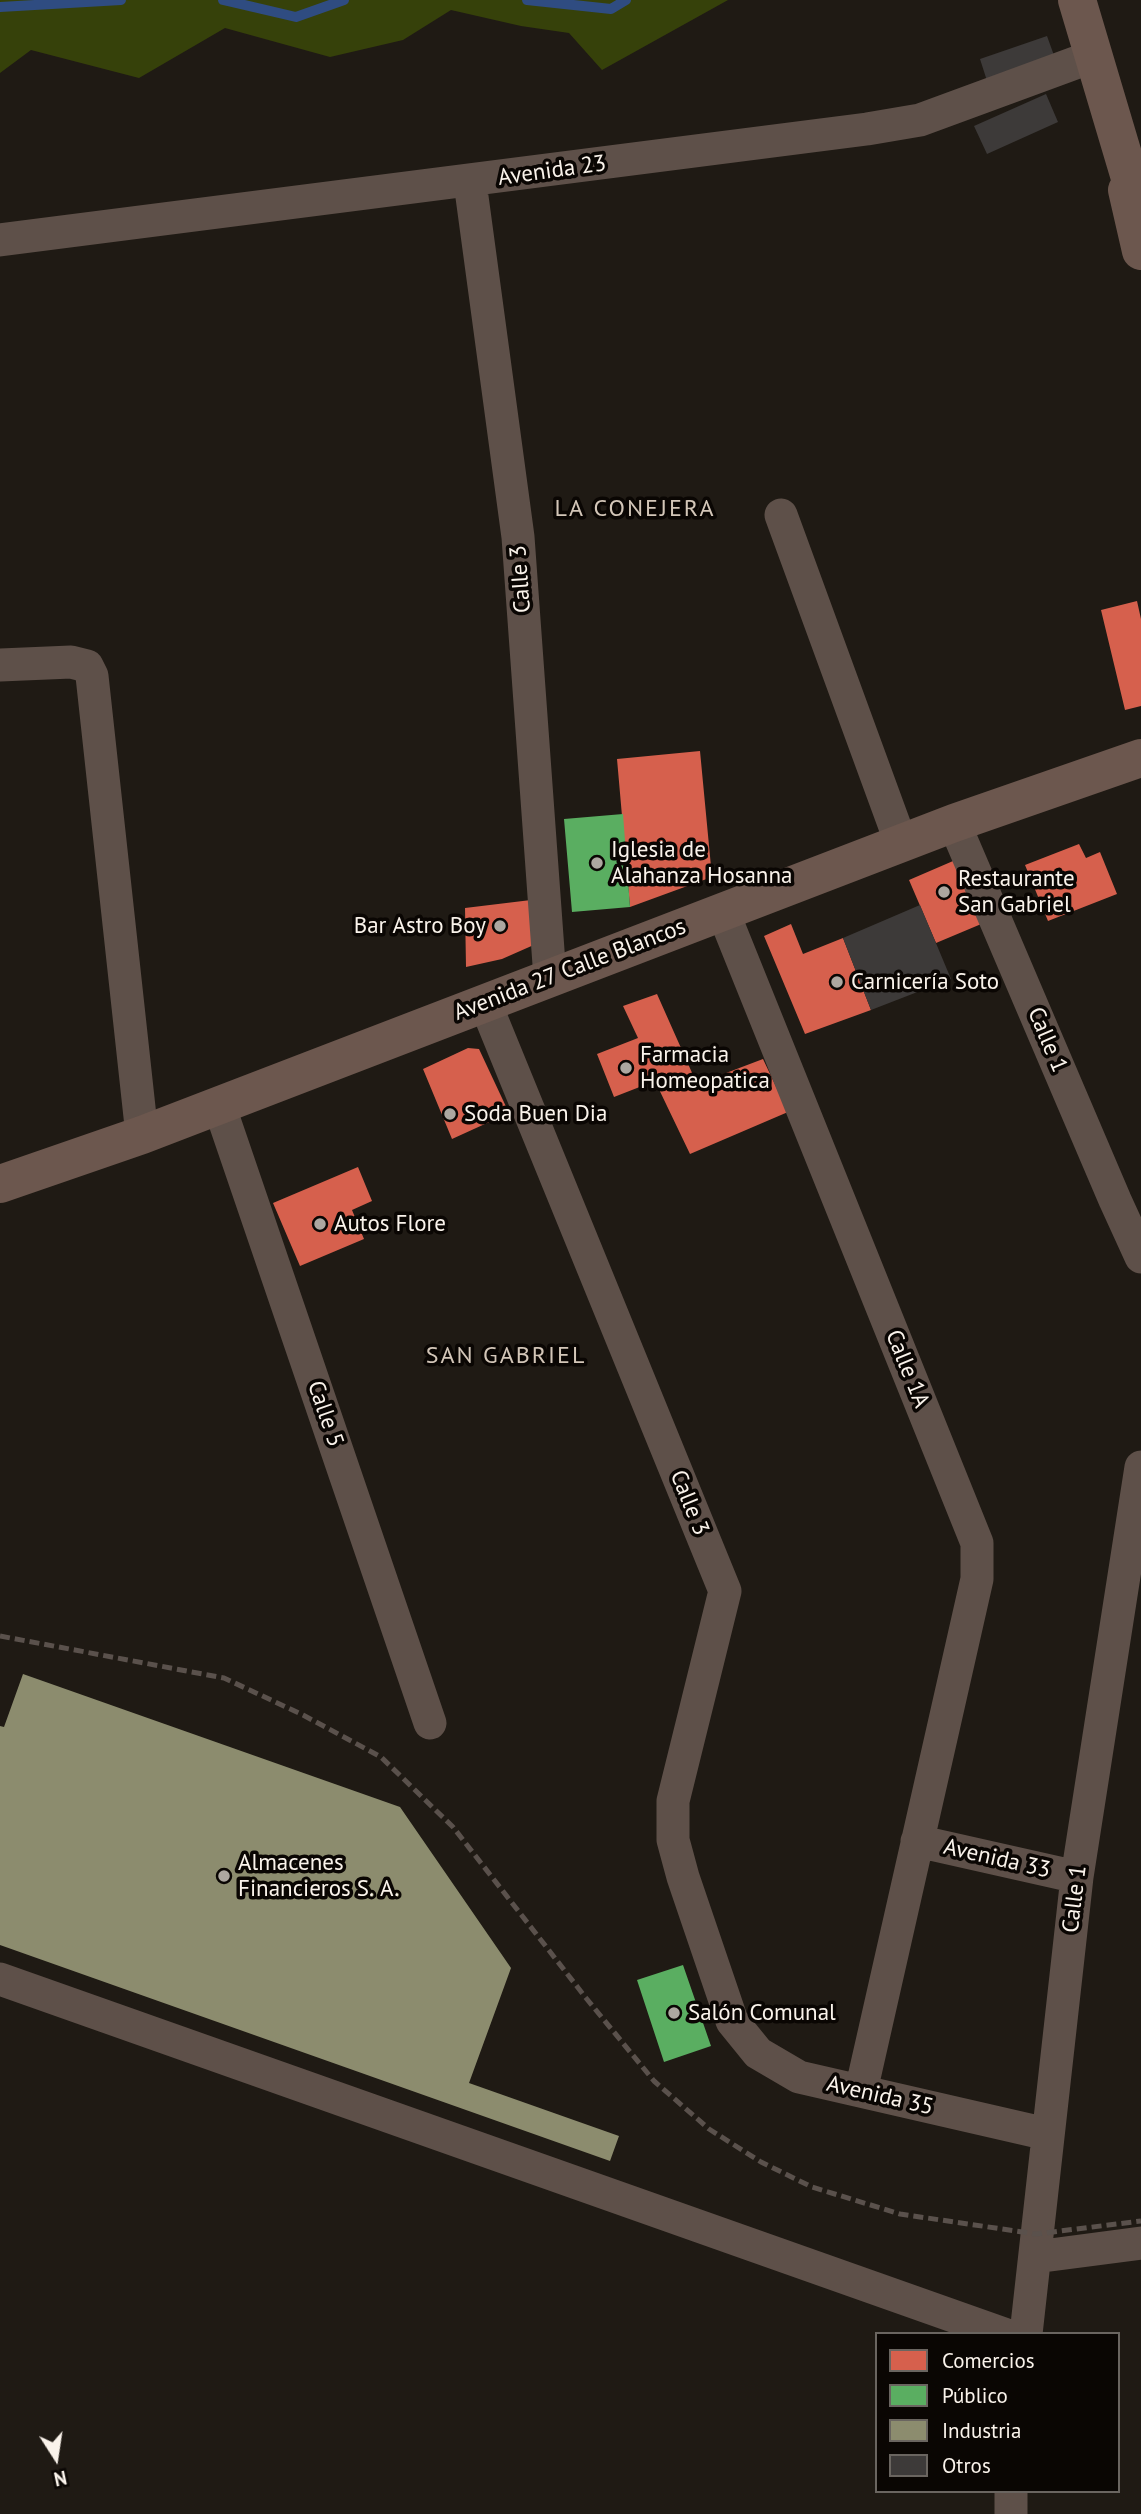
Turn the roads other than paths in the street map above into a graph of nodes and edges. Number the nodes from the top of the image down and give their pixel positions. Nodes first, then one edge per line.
1 (1076, 0) edge
2 (1094, 56) junction
3 (1114, 130) junction
4 (470, 182) junction
5 (1141, 215) edge
6 (0, 240) edge
7 (1141, 251) edge
8 (781, 515) dead end
9 (0, 665) edge
10 (1141, 758) edge
11 (954, 823) junction
12 (901, 843) junction
13 (723, 912) junction
14 (550, 978) junction
15 (485, 1003) junction
16 (219, 1105) junction
17 (142, 1135) junction
18 (0, 1184) edge
19 (1141, 1257) edge
20 (1141, 1467) edge
21 (430, 1723) dead end
22 (916, 1841) junction
23 (1077, 1877) junction
24 (0, 1979) edge
25 (732, 2021) joint
26 (861, 2091) junction
27 (1047, 2134) junction
28 (1141, 2243) edge
29 (1035, 2257) junction
30 (998, 2332) edge
31 (1026, 2332) edge
32 (1011, 2493) edge
33 (1011, 2514) edge

1 - 2 main road
2 - 3 main road
2 - 4 street, Avenida 23
3 - 5 main road
3 - 7 main road
4 - 6 street, Avenida 23
4 - 14 street, Calle 3
8 - 12 street
9 - 17 street
10 - 11 main road, Avenida 27 Calle Blancos
11 - 12 main road, Avenida 27 Calle Blancos
11 - 19 street, Calle 1
12 - 13 main road, Avenida 27 Calle Blancos
13 - 14 main road, Avenida 27 Calle Blancos
13 - 22 street, Calle 1A
14 - 15 main road, Avenida 27 Calle Blancos
15 - 16 main road, Avenida 27 Calle Blancos
15 - 25 street, Calle 3
16 - 17 main road, Avenida 27 Calle Blancos
16 - 21 street, Calle 5
17 - 18 main road, Avenida 27 Calle Blancos
20 - 23 street, Calle 1
22 - 23 street, Avenida 33
22 - 26 street, Calle 1A
23 - 27 street, Calle 1
24 - 30 street
25 - 26 street, Avenida 35
26 - 27 street, Avenida 35
27 - 29 street, Calle 1
28 - 29 street
29 - 31 street, Calle 1
32 - 33 street

